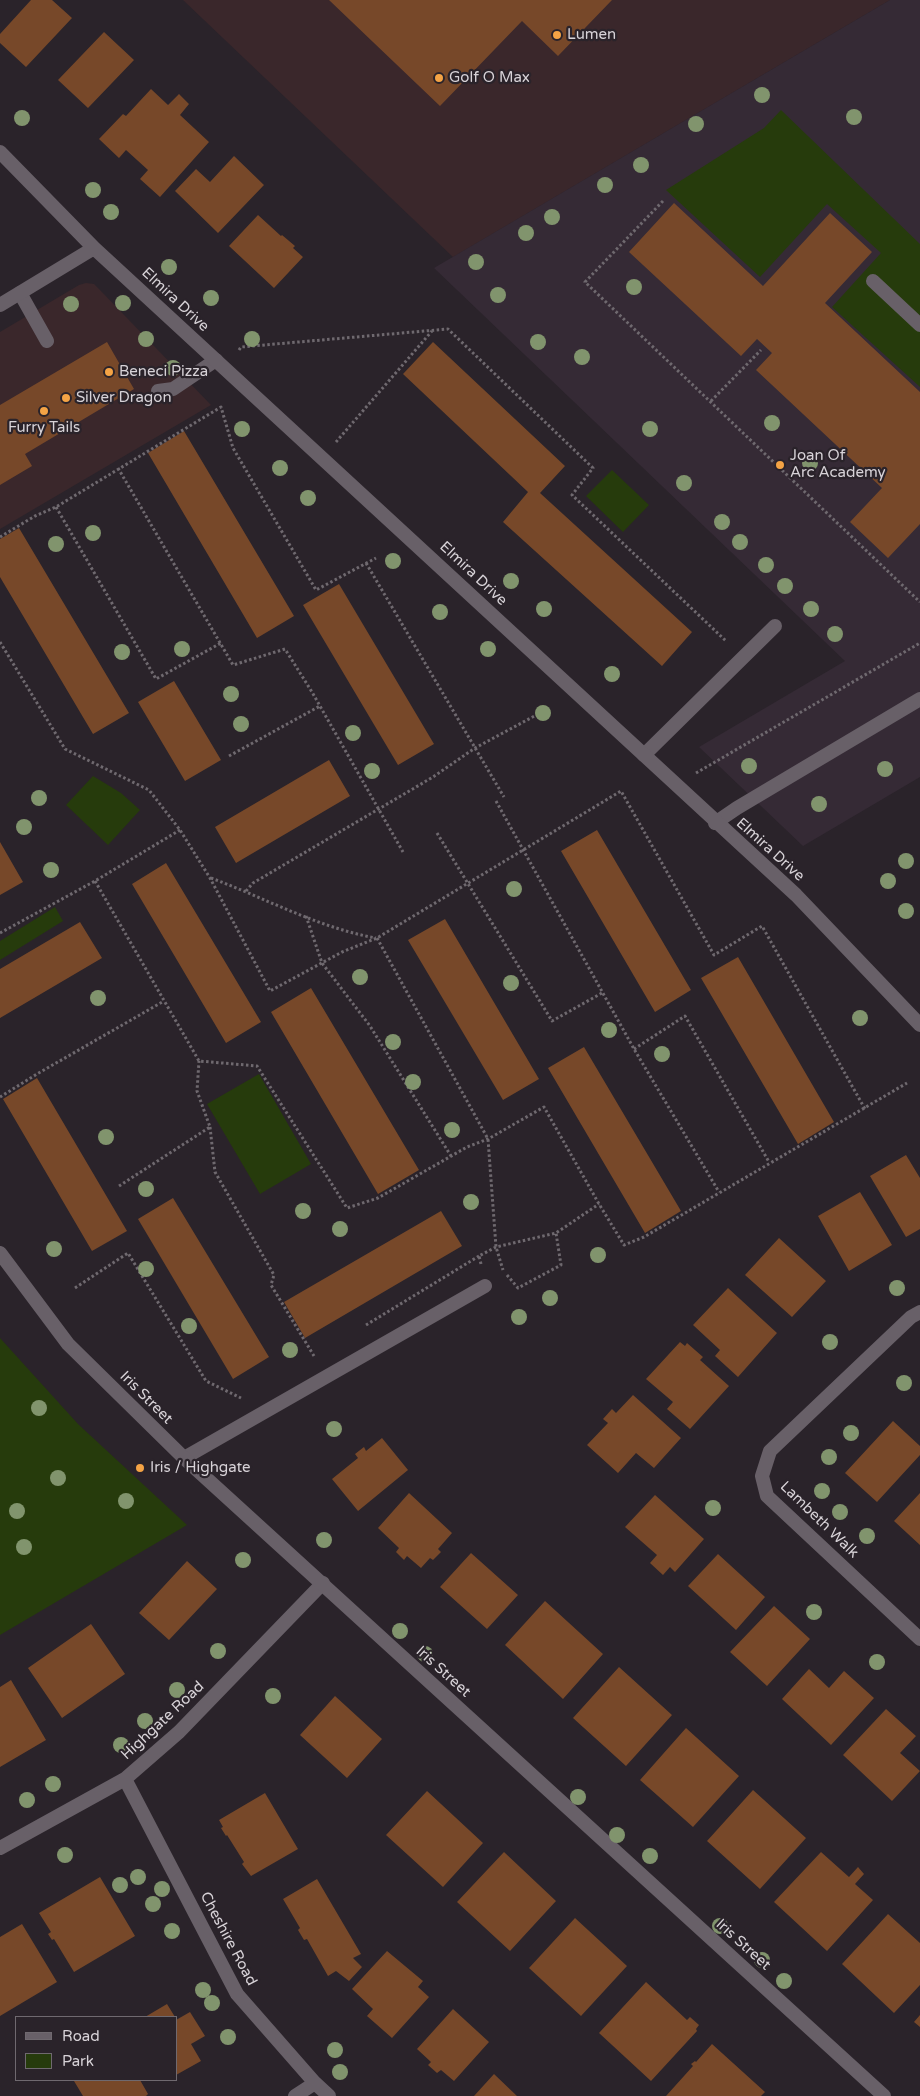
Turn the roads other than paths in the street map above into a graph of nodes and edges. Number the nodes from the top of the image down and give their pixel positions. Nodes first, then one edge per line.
1 (0, 152) edge
2 (94, 248) junction
3 (873, 281) dead end
4 (20, 293) junction
5 (0, 305) edge
6 (920, 325) edge
7 (46, 341) dead end
8 (220, 364) junction
9 (158, 392) dead end
10 (775, 626) dead end
11 (920, 699) edge
12 (644, 755) junction
13 (715, 823) junction
14 (920, 1025) edge
15 (0, 1253) edge
16 (486, 1286) road end
17 (920, 1312) edge
18 (184, 1458) junction
19 (323, 1583) junction
20 (920, 1639) edge
21 (124, 1779) junction
22 (0, 1848) edge
23 (315, 2083) junction
24 (295, 2096) edge
25 (329, 2096) edge
26 (884, 2096) edge

1 - 2 street, Elmira Drive
2 - 4 street
2 - 8 street, Elmira Drive
3 - 6 street
4 - 5 street
4 - 7 street
8 - 9 street
8 - 12 street, Elmira Drive
10 - 12 street
11 - 13 street
12 - 13 street, Elmira Drive
13 - 14 street, Elmira Drive
15 - 18 street, Iris Street
16 - 18 street
17 - 20 street, Lambeth Walk
18 - 19 street, Iris Street
19 - 21 street, Highgate Road
19 - 26 street, Iris Street
21 - 22 street, Highgate Road
21 - 23 street, Cheshire Road
23 - 24 street
23 - 25 street, Cheshire Road

